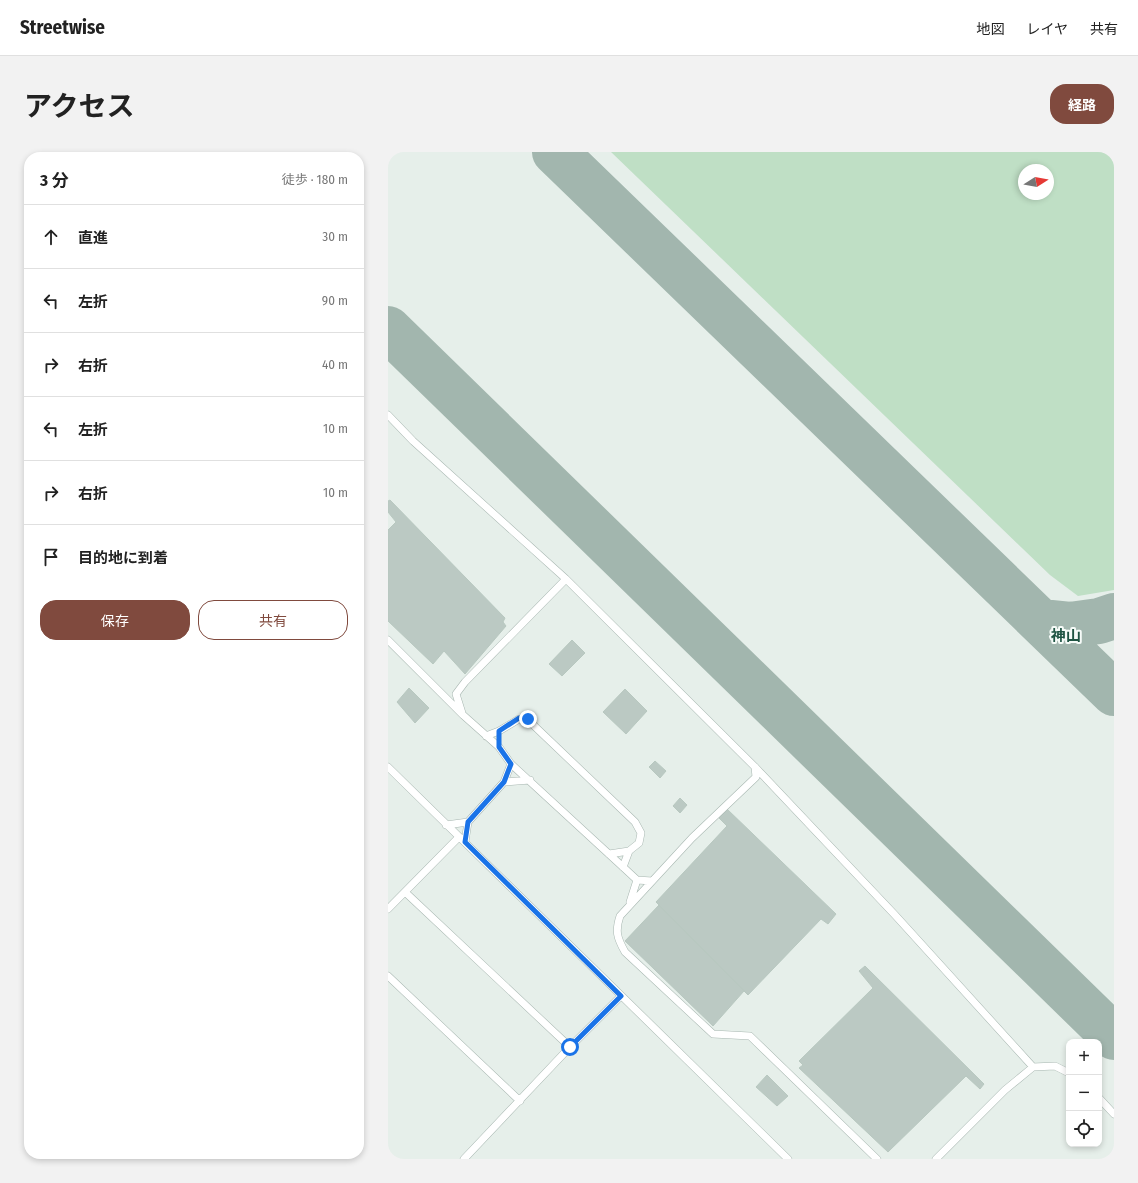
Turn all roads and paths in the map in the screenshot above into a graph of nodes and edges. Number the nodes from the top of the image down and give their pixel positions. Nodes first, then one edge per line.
1 (388, 415) edge
2 (566, 579) junction
3 (388, 640) edge
4 (462, 715) junction
5 (499, 731) junction
6 (486, 736) junction
7 (499, 747) junction
8 (511, 764) junction
9 (388, 767) edge
10 (755, 767) junction
11 (530, 780) junction
12 (504, 782) junction
13 (468, 822) junction
14 (446, 825) junction
15 (462, 840) junction
16 (629, 851) junction
17 (609, 854) junction
18 (623, 867) junction
19 (637, 880) junction
20 (652, 880) junction
21 (405, 892) junction
22 (630, 904) junction
23 (388, 909) edge
24 (388, 976) edge
25 (621, 996) junction
26 (570, 1047) junction
27 (1033, 1067) junction
28 (1066, 1072) edge
29 (520, 1101) junction
30 (1102, 1101) edge
31 (1114, 1114) edge
32 (464, 1159) edge
33 (788, 1159) edge
34 (877, 1159) edge
35 (936, 1159) edge

1 - 2 lane
2 - 4 lane
2 - 10 lane
3 - 4 lane
4 - 6 lane
5 - 6 lane
5 - 7 lane
5 - 16 lane
6 - 7 lane
7 - 8 lane
8 - 11 lane
8 - 12 lane
9 - 14 lane
10 - 20 lane
10 - 27 lane
11 - 12 lane
11 - 17 lane
12 - 13 lane
13 - 14 lane
13 - 15 lane
14 - 15 lane
15 - 21 lane
15 - 25 lane
16 - 17 lane
16 - 18 lane
17 - 18 lane
18 - 19 lane
19 - 20 lane
19 - 22 lane
20 - 22 lane
21 - 23 lane
21 - 26 lane
22 - 34 lane
24 - 29 lane
25 - 26 lane
25 - 33 lane
26 - 29 lane
27 - 28 lane
27 - 35 lane
29 - 32 lane
30 - 31 lane

